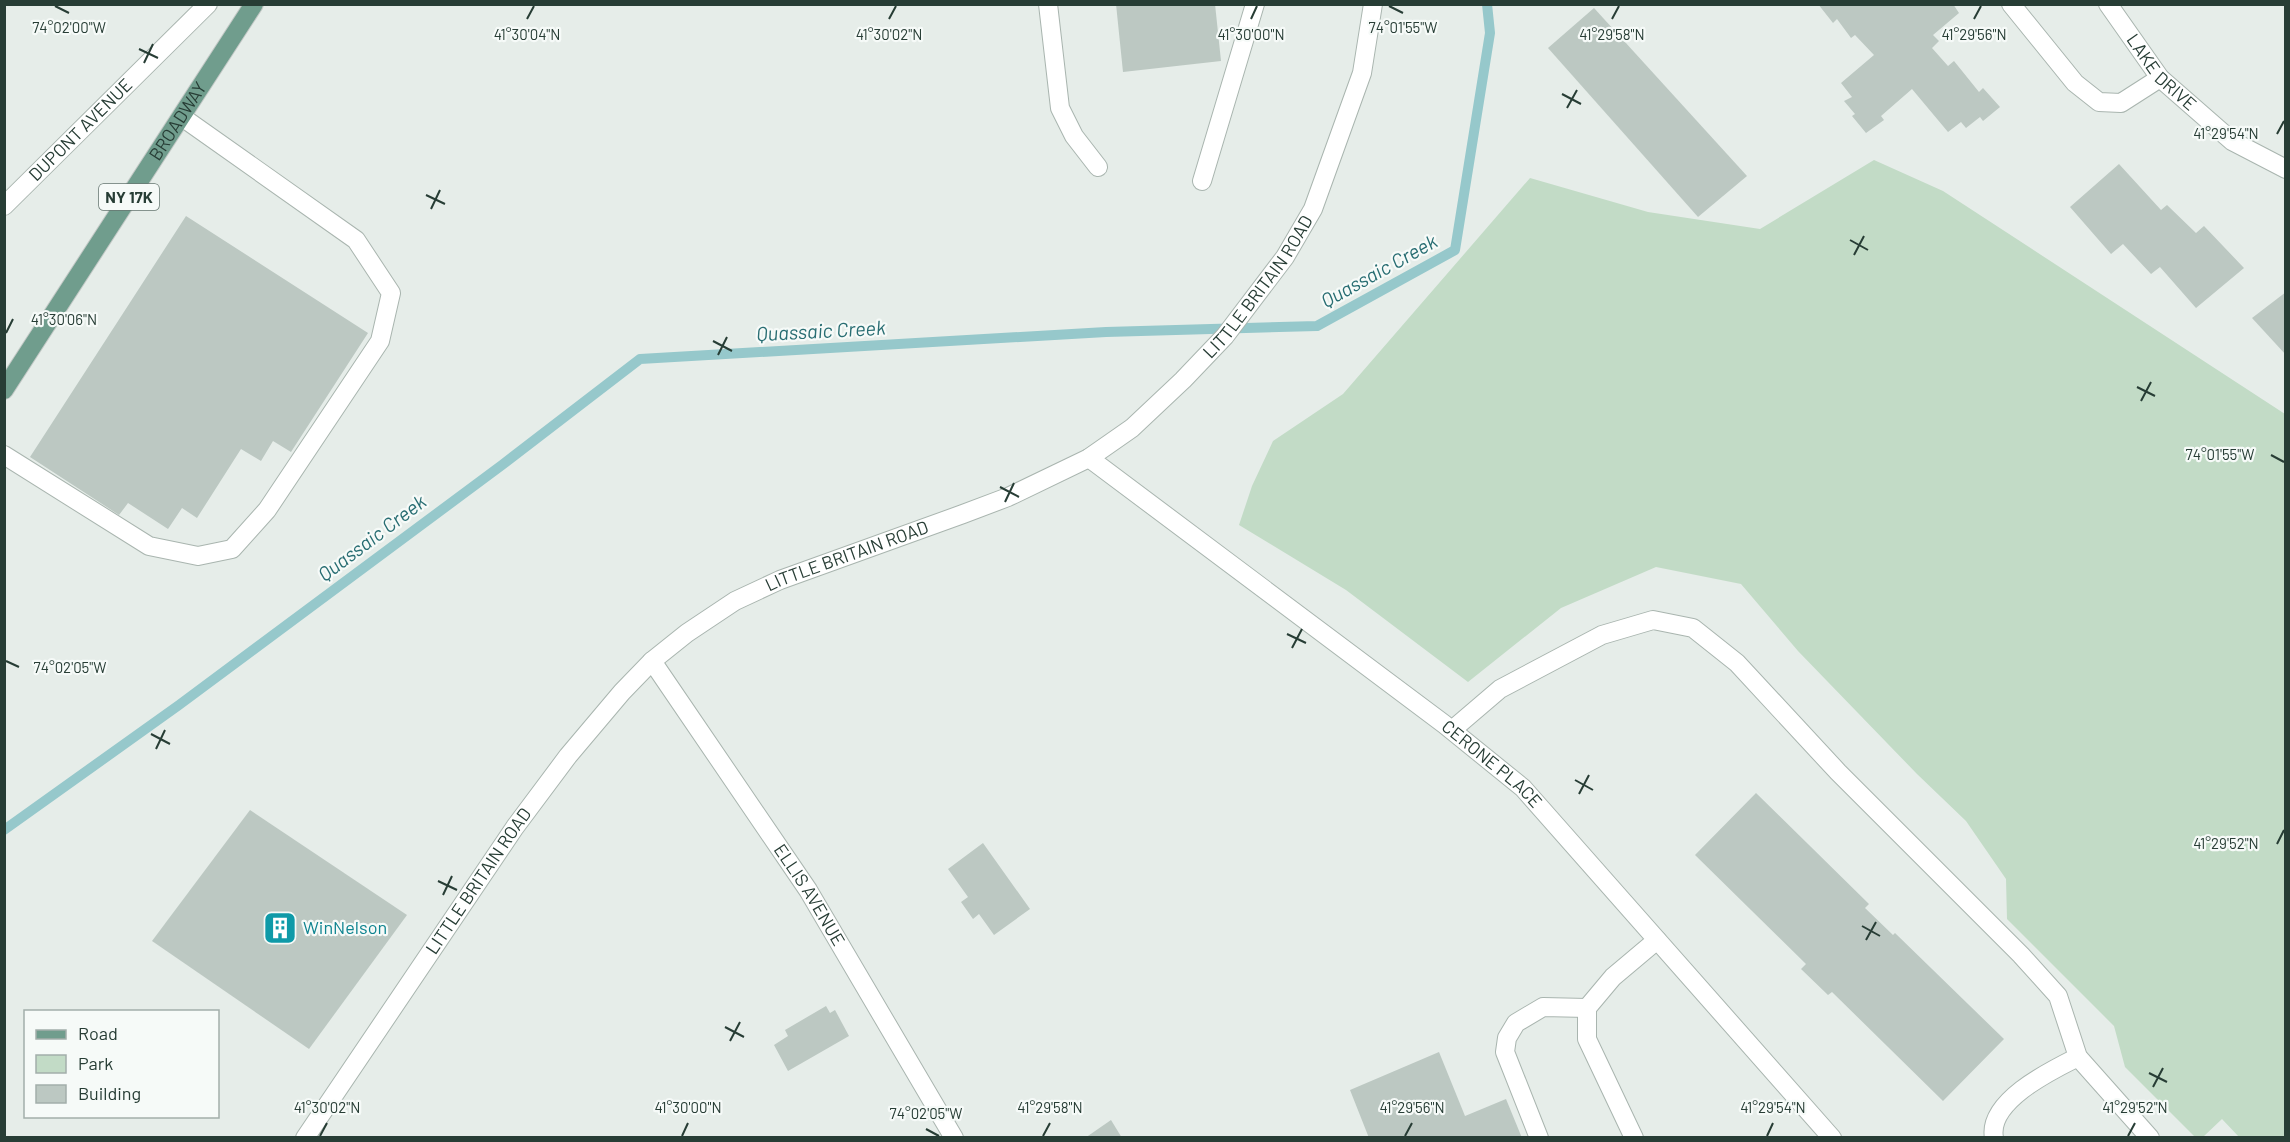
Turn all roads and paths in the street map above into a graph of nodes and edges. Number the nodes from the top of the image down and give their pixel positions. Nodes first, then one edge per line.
1 (208, 4) edge
2 (254, 4) edge
3 (1048, 4) edge
4 (1255, 4) edge
5 (1373, 4) edge
6 (2011, 4) edge
7 (2108, 4) edge
8 (2160, 78) junction
9 (182, 117) junction
10 (1098, 167) dead end
11 (2286, 169) edge
12 (1202, 181) dead end
13 (6, 201) edge
14 (4, 390) edge
15 (4, 455) edge
16 (1089, 458) junction
17 (652, 661) junction
18 (1452, 730) junction
19 (1657, 940) junction
20 (1587, 1008) junction
21 (2078, 1057) junction
22 (305, 1137) edge
23 (954, 1137) edge
24 (1539, 1137) edge
25 (1634, 1137) edge
26 (1832, 1137) edge
27 (1994, 1137) edge
28 (2150, 1137) edge

1 - 13 street, DUPONT AVENUE
2 - 9 main road, BROADWAY / NY 17K
3 - 10 street
4 - 12 street
5 - 16 street, LITTLE BRITAIN ROAD
6 - 8 street
7 - 8 street, LAKE DRIVE
8 - 11 street, LAKE DRIVE
9 - 14 main road, BROADWAY / NY 17K
9 - 15 street
16 - 17 street, LITTLE BRITAIN ROAD
16 - 18 street, CERONE PLACE
17 - 22 street, LITTLE BRITAIN ROAD
17 - 23 street, ELLIS AVENUE
18 - 19 street, CERONE PLACE
18 - 21 street
19 - 20 street
19 - 26 street, CERONE PLACE
20 - 24 street
20 - 25 street
21 - 27 street
21 - 28 street

